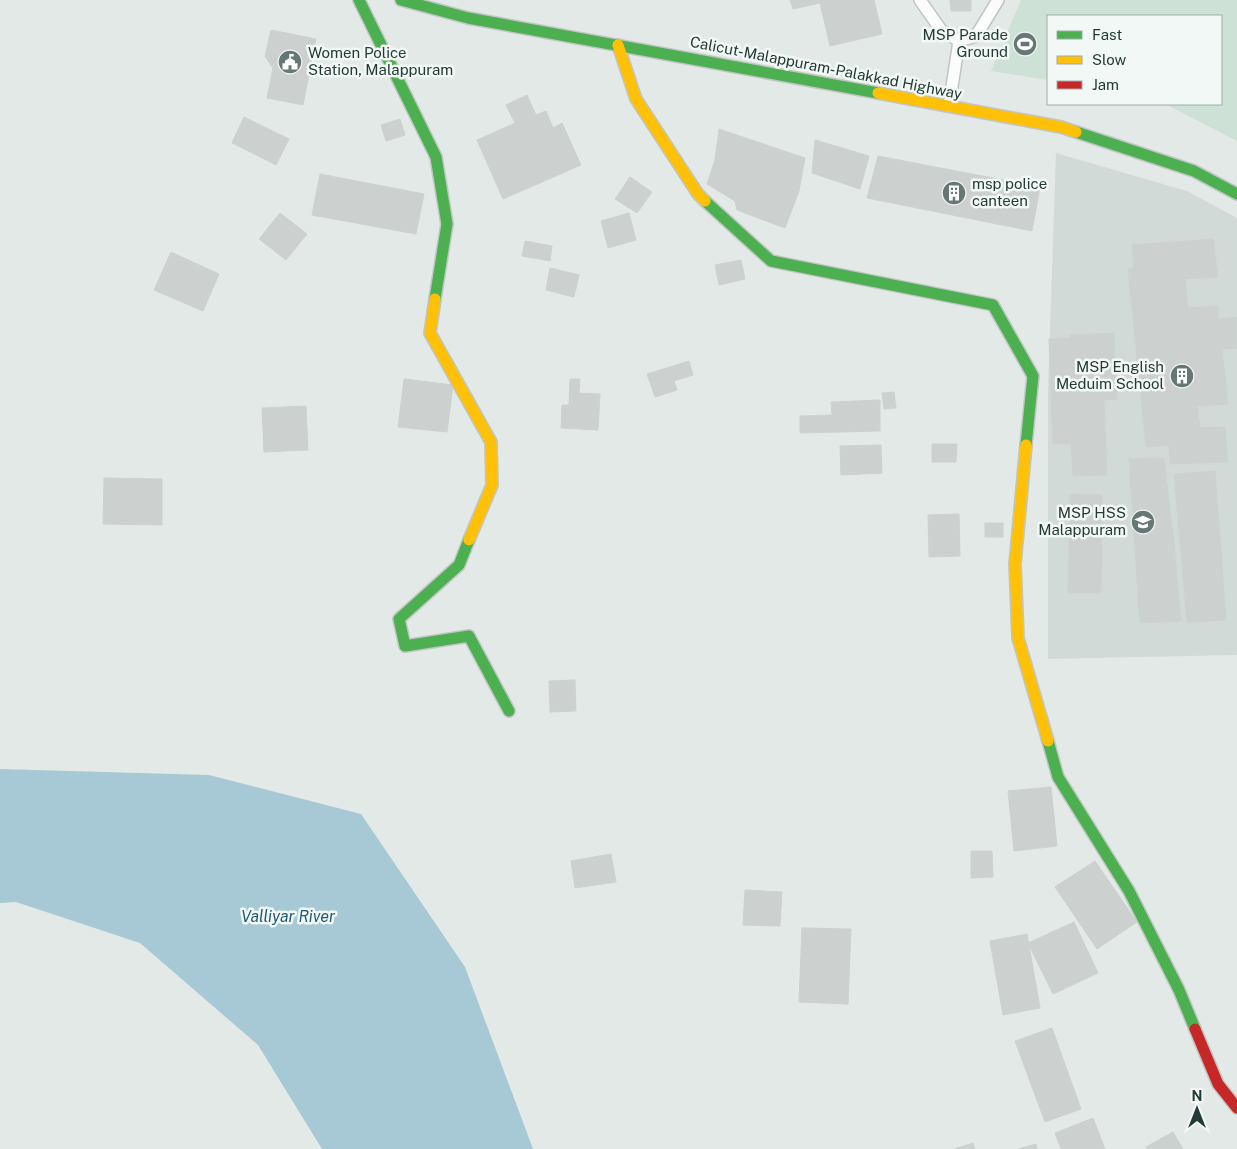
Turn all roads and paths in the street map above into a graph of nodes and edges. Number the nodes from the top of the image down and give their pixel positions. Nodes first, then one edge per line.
1 (359, 0) edge
2 (920, 0) edge
3 (998, 0) edge
4 (410, 1) edge
5 (959, 41) junction
6 (618, 45) junction
7 (949, 106) junction
8 (1237, 194) edge
9 (509, 711) dead end
10 (1237, 1108) edge

1 - 9 main road
2 - 5 lane
3 - 5 lane
4 - 6 main road, Calicut-Malappuram-Palakkad Highway
5 - 7 lane
6 - 7 main road, Calicut-Malappuram-Palakkad Highway
6 - 10 main road
7 - 8 main road, Calicut-Malappuram-Palakkad Highway

